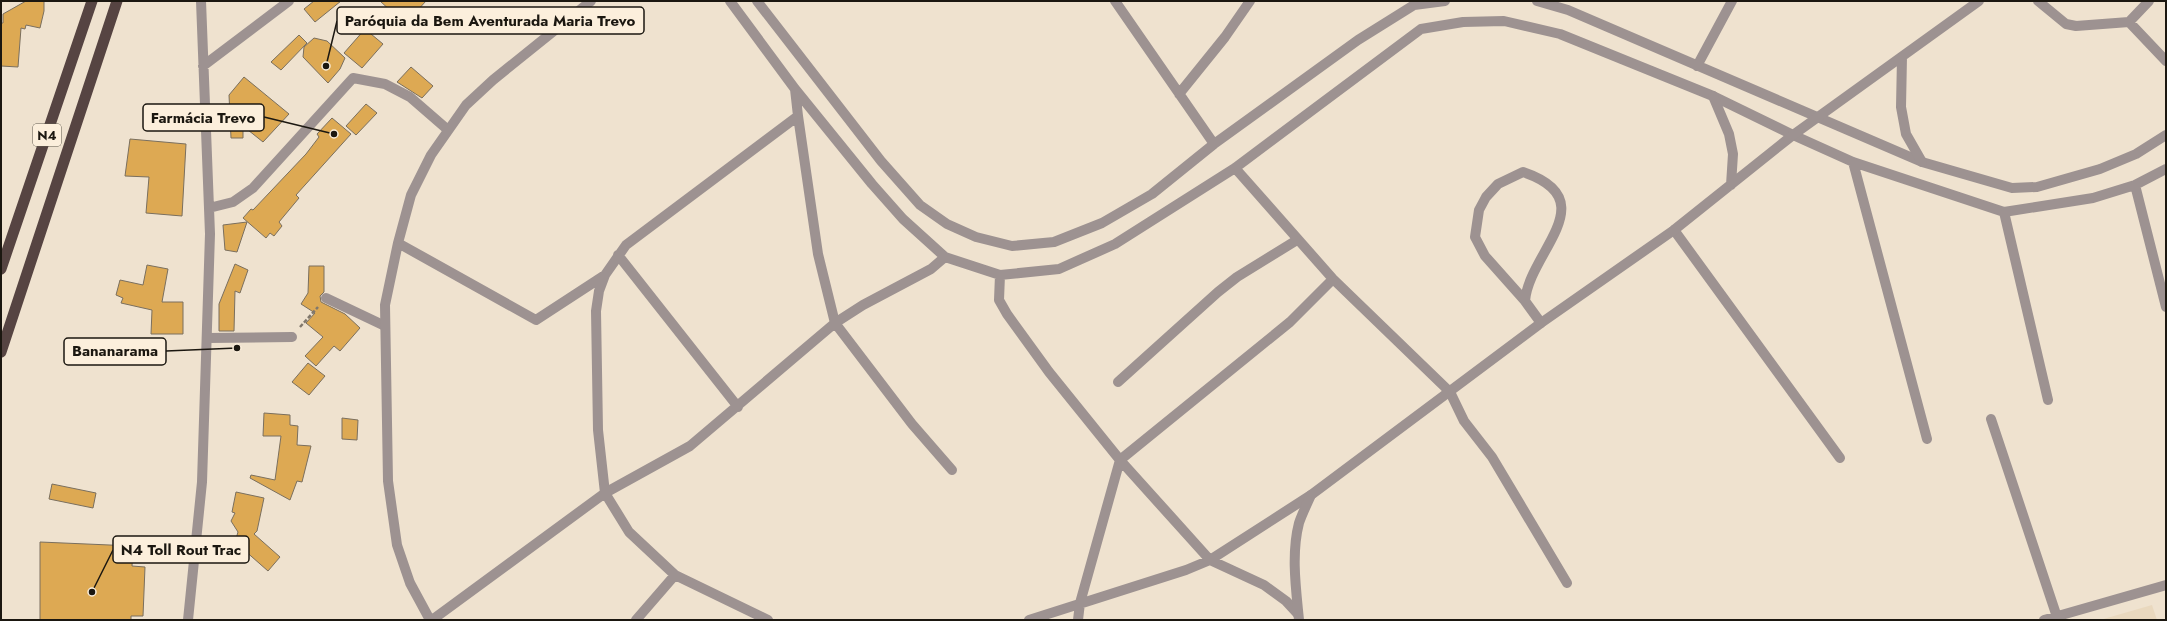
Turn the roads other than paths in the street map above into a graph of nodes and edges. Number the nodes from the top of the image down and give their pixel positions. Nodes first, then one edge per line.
1 (92, 1) edge
2 (118, 1) edge
3 (201, 1) edge
4 (289, 1) edge
5 (591, 1) edge
6 (730, 1) edge
7 (757, 1) edge
8 (1115, 1) edge
9 (1250, 1) edge
10 (1445, 1) edge
11 (1537, 1) edge
12 (1732, 1) edge
13 (1979, 1) edge
14 (2038, 1) edge
15 (2149, 1) edge
16 (1417, 3) edge
17 (2129, 22) junction
18 (1902, 57) junction
19 (2166, 61) edge
20 (203, 66) junction
21 (1697, 66) junction
22 (795, 89) junction
23 (1179, 94) junction
24 (1713, 96) junction
25 (798, 116) junction
26 (1819, 116) junction
27 (448, 130) junction
28 (1793, 135) junction
29 (2166, 135) edge
30 (1214, 144) junction
31 (1853, 162) junction
32 (1922, 162) junction
33 (1235, 168) junction
34 (2166, 169) edge
35 (1730, 185) junction
36 (2135, 185) junction
37 (209, 208) junction
38 (2004, 212) junction
39 (1674, 230) junction
40 (1297, 240) junction
41 (398, 243) junction
42 (618, 255) junction
43 (946, 257) junction
44 (1, 270) edge
45 (605, 275) junction
46 (1000, 275) junction
47 (1333, 279) junction
48 (326, 298) road end
49 (1525, 301) junction
50 (2166, 307) edge
51 (836, 323) junction
52 (1541, 323) junction
53 (385, 326) junction
54 (292, 336) road end
55 (208, 338) junction
56 (1, 352) edge
57 (1118, 382) dead end
58 (1450, 392) junction
59 (2048, 400) dead end
60 (738, 407) junction
61 (1991, 419) dead end
62 (1927, 439) dead end
63 (1840, 458) dead end
64 (1120, 460) junction
65 (952, 470) dead end
66 (605, 493) junction
67 (1311, 494) junction
68 (1210, 560) junction
69 (675, 575) junction
70 (1568, 583) dead end
71 (2166, 586) edge
72 (1080, 604) junction
73 (1048, 617) edge
74 (1299, 617) edge
75 (2057, 617) junction
76 (188, 620) edge
77 (431, 620) edge
78 (636, 620) edge
79 (768, 620) edge
80 (1029, 620) edge
81 (1078, 620) edge
82 (2044, 620) edge

1 - 44 highway, N4
2 - 56 highway, N4
3 - 20 street
4 - 20 street
5 - 27 street
6 - 22 street
7 - 30 street
8 - 23 street
9 - 23 street
10 - 16 street
11 - 21 street
12 - 21 street
13 - 18 street
14 - 17 street
15 - 17 street
16 - 30 street
17 - 19 street
18 - 26 street
18 - 32 street
20 - 37 street
21 - 26 street
22 - 25 street
22 - 43 street
23 - 30 street
24 - 28 street
24 - 33 street
24 - 35 street
25 - 42 street
25 - 51 street
26 - 28 street
26 - 32 street
27 - 37 street
27 - 41 street
28 - 31 street
28 - 35 street
29 - 32 street
31 - 38 street
31 - 62 street
33 - 40 street
33 - 46 street
34 - 36 street
35 - 39 street
36 - 38 street
36 - 50 street
37 - 55 street
38 - 59 street
39 - 52 street
39 - 63 street
40 - 47 street
40 - 57 street
41 - 45 street
41 - 53 street
42 - 45 street
42 - 60 street
43 - 46 street
43 - 51 street
45 - 66 street
46 - 64 street
47 - 58 street
47 - 64 street
48 - 53 street
49 - 49 street
49 - 52 street
51 - 60 street
51 - 65 street
52 - 58 street
53 - 77 street
54 - 55 street
55 - 76 street
58 - 67 street
58 - 70 street
60 - 66 street
61 - 75 street
64 - 68 street
64 - 72 street
66 - 69 street
66 - 77 street
67 - 68 street
67 - 74 street
68 - 72 street
68 - 74 street
69 - 78 street
69 - 79 street
71 - 75 street
72 - 73 street
72 - 81 street
73 - 80 street
75 - 82 street

